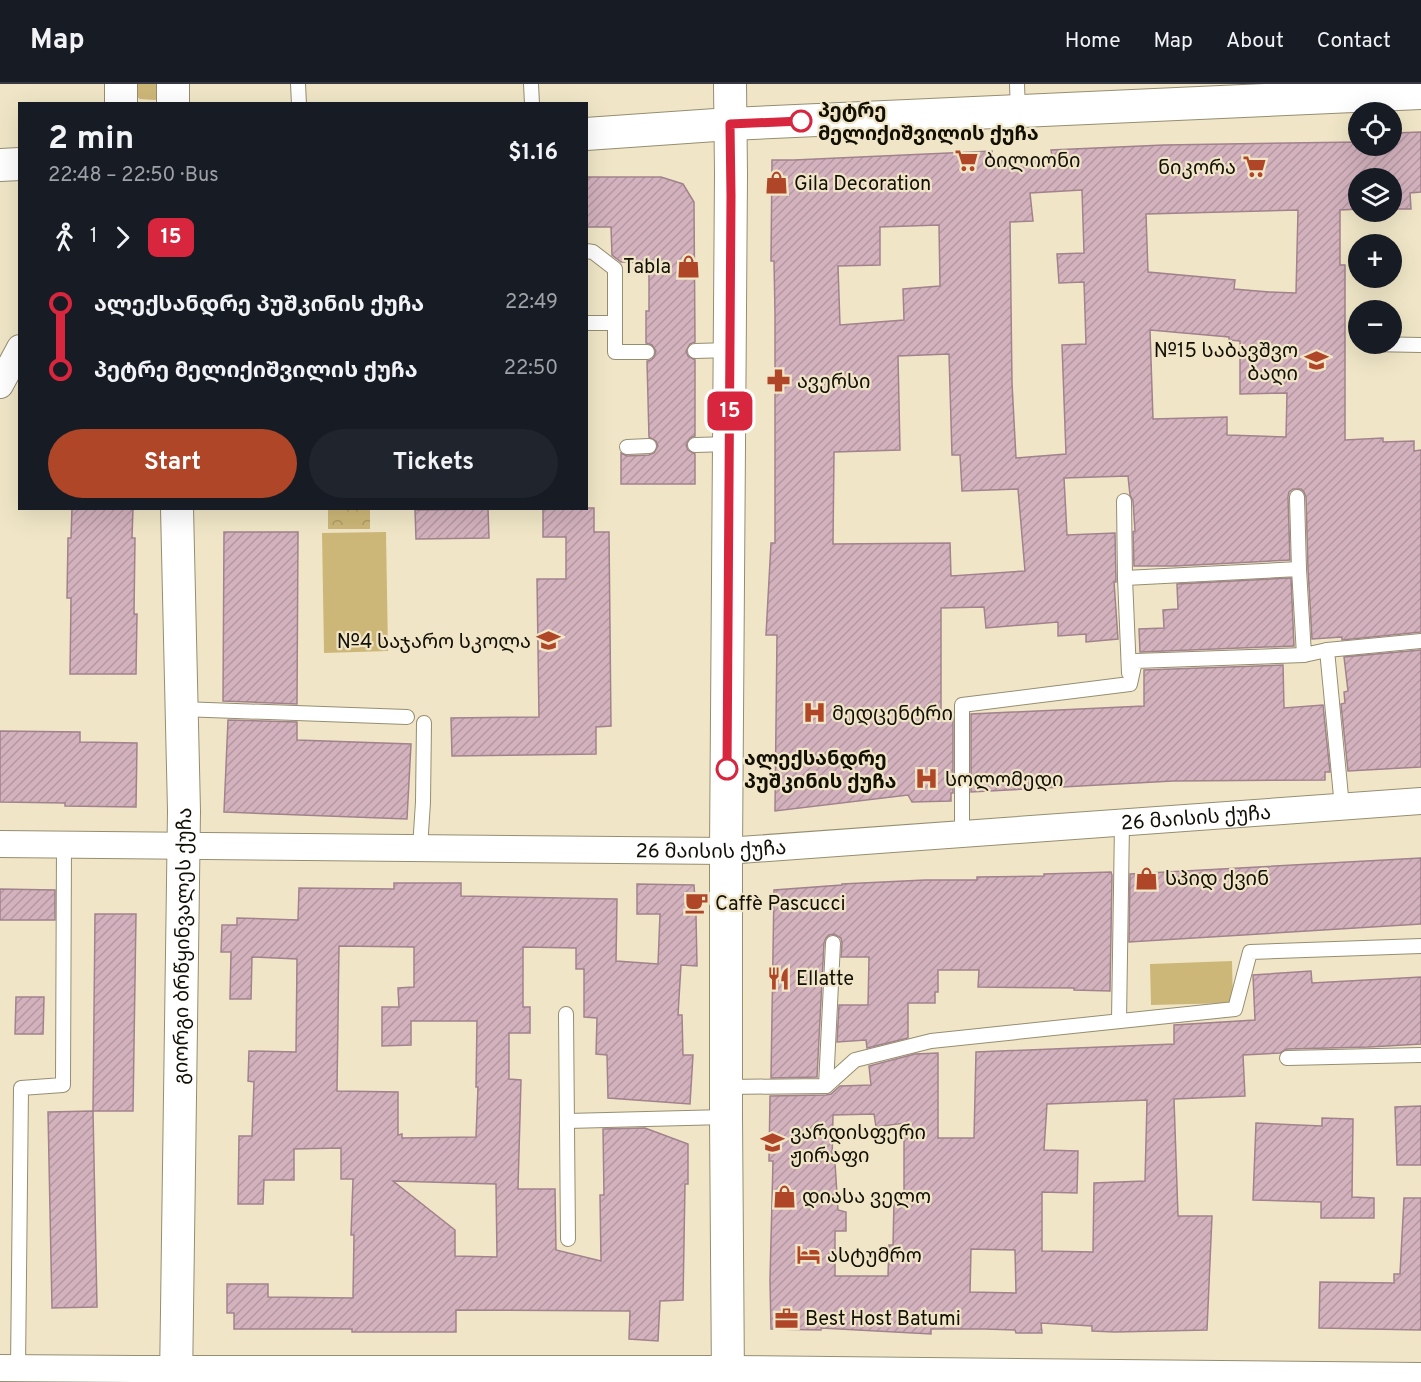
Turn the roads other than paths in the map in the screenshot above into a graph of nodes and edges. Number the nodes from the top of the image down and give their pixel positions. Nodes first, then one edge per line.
1 (121, 84) edge
2 (173, 84) edge
3 (298, 84) edge
4 (531, 84) edge
5 (730, 84) edge
6 (1231, 93) edge
7 (1421, 93) edge
8 (1017, 98) edge
9 (121, 102) edge
10 (173, 102) edge
11 (299, 102) edge
12 (532, 102) edge
13 (730, 124) junction
14 (588, 134) edge
15 (18, 164) edge
16 (0, 165) edge
17 (588, 251) edge
18 (588, 323) edge
19 (615, 323) junction
20 (1402, 345) edge
21 (1421, 345) edge
22 (730, 350) junction
23 (695, 351) dead end
24 (18, 352) edge
25 (646, 352) dead end
26 (0, 385) edge
27 (729, 444) junction
28 (695, 445) dead end
29 (649, 446) dead end
30 (627, 447) dead end
31 (1297, 497) dead end
32 (1124, 501) dead end
33 (177, 510) edge
34 (1299, 569) junction
35 (1125, 578) junction
36 (1421, 641) edge
37 (1327, 650) junction
38 (1304, 655) junction
39 (1130, 684) junction
40 (181, 709) junction
41 (407, 717) dead end
42 (424, 723) dead end
43 (1421, 801) edge
44 (1342, 807) junction
45 (1122, 823) junction
46 (962, 835) junction
47 (0, 844) edge
48 (64, 845) junction
49 (183, 846) junction
50 (420, 848) junction
51 (726, 851) junction
52 (833, 943) dead end
53 (1421, 946) edge
54 (566, 1014) dead end
55 (1119, 1022) junction
56 (1421, 1055) edge
57 (1287, 1058) dead end
58 (826, 1086) junction
59 (726, 1102) junction
60 (567, 1121) junction
61 (568, 1239) dead end
62 (9, 1368) edge
63 (728, 1375) edge
64 (176, 1376) edge
65 (1421, 1376) edge
66 (1201, 1378) edge

1 - 9 street
2 - 10 street
3 - 11 lane
4 - 12 lane
5 - 13 street
6 - 7 street
6 - 8 street
8 - 13 street
13 - 14 street
13 - 22 street
15 - 16 street
17 - 19 lane
18 - 19 lane
19 - 25 lane
20 - 21 lane
22 - 23 lane
22 - 27 street
24 - 26 street
27 - 28 lane
27 - 51 street
29 - 30 lane
31 - 34 lane
32 - 35 lane
33 - 40 street, გიორგი ბრწყინვალეს ქუჩა
34 - 35 lane
34 - 38 lane
35 - 39 lane
36 - 37 lane
37 - 38 lane
37 - 44 lane
38 - 39 lane
39 - 46 lane
40 - 41 lane
40 - 49 street, გიორგი ბრწყინვალეს ქუჩა
42 - 50 lane
43 - 44 street, 26 მაისის ქუჩა
44 - 45 street, 26 მაისის ქუჩა
45 - 46 street, 26 მაისის ქუჩა
45 - 55 lane
46 - 51 street, 26 მაისის ქუჩა
47 - 48 street, 26 მაისის ქუჩა
48 - 49 street, 26 მაისის ქუჩა
48 - 62 lane
49 - 50 street, 26 მაისის ქუჩა
49 - 64 street, გიორგი ბრწყინვალეს ქუჩა
50 - 51 street, 26 მაისის ქუჩა
51 - 59 street
52 - 58 lane
53 - 55 lane
54 - 60 lane
55 - 58 lane
56 - 57 lane
58 - 59 lane
59 - 60 lane
59 - 63 street
60 - 61 lane
62 - 64 street
63 - 64 street
63 - 66 street
65 - 66 street

